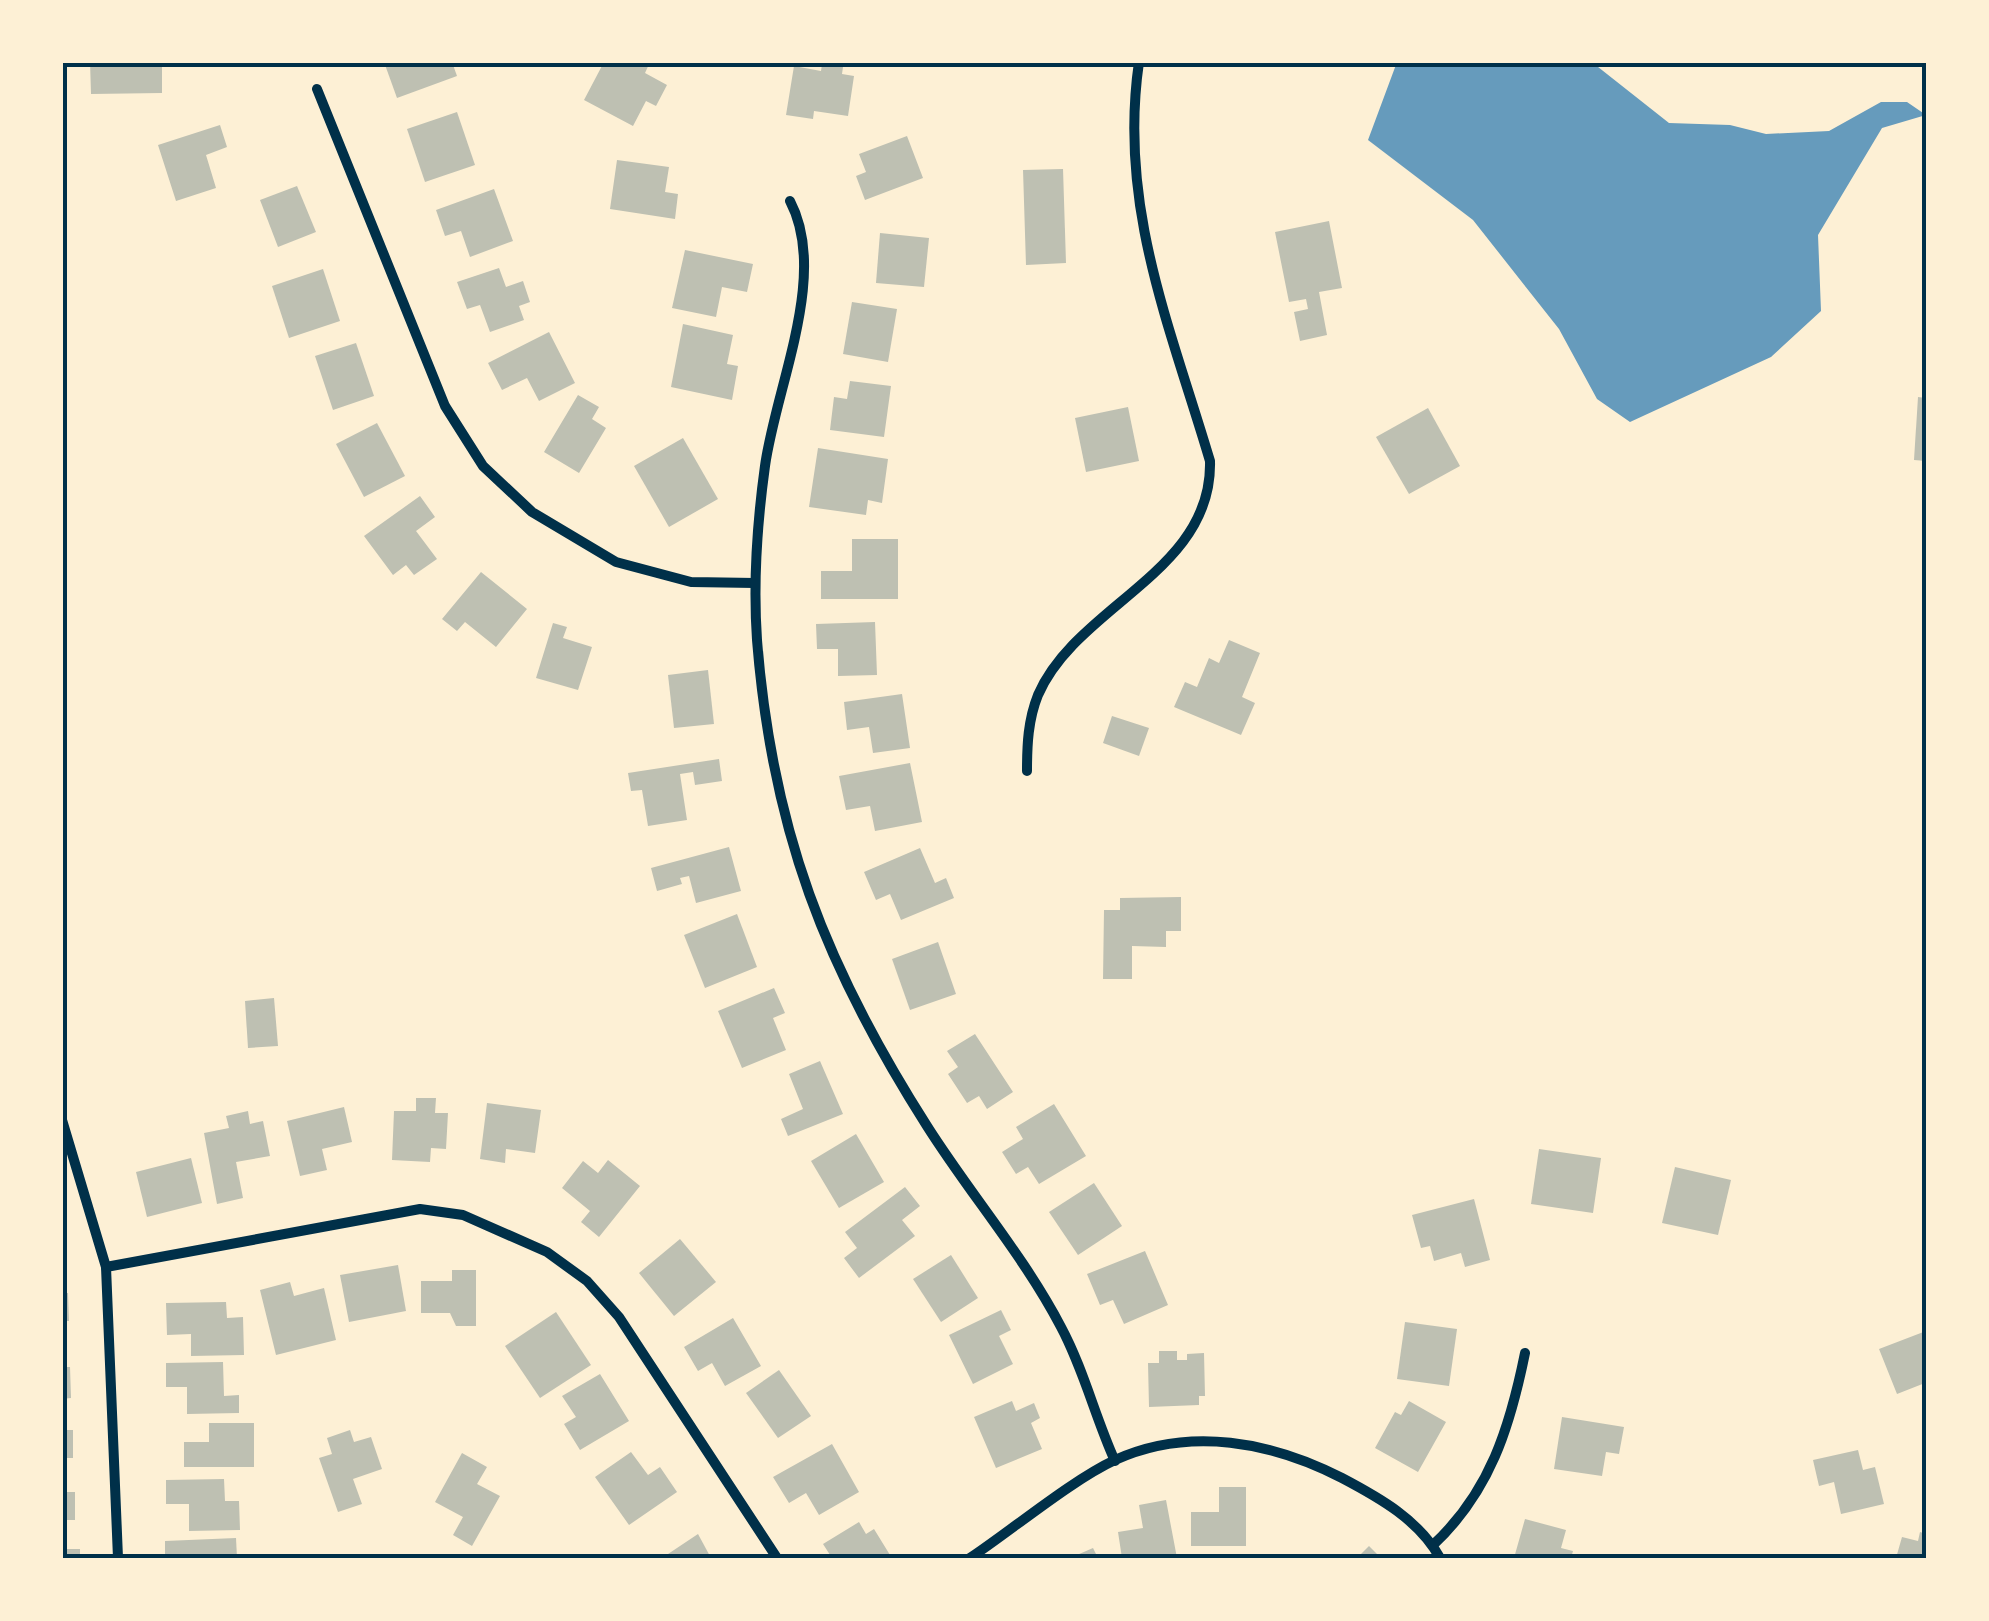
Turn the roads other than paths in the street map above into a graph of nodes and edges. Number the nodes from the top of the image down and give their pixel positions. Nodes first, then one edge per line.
1 (1139, 62) edge
2 (317, 88) dead end
3 (790, 201) dead end
4 (755, 583) junction
5 (1027, 771) dead end
6 (62, 1120) edge
7 (106, 1267) junction
8 (1525, 1353) dead end
9 (1114, 1460) junction
10 (1432, 1545) junction
11 (118, 1558) edge
12 (777, 1558) edge
13 (970, 1558) edge
14 (1440, 1558) edge

1 - 5 street
2 - 4 street
3 - 4 street
4 - 9 street
6 - 7 street
7 - 11 street
7 - 12 street
8 - 10 street
9 - 10 street
9 - 13 street
10 - 14 street

